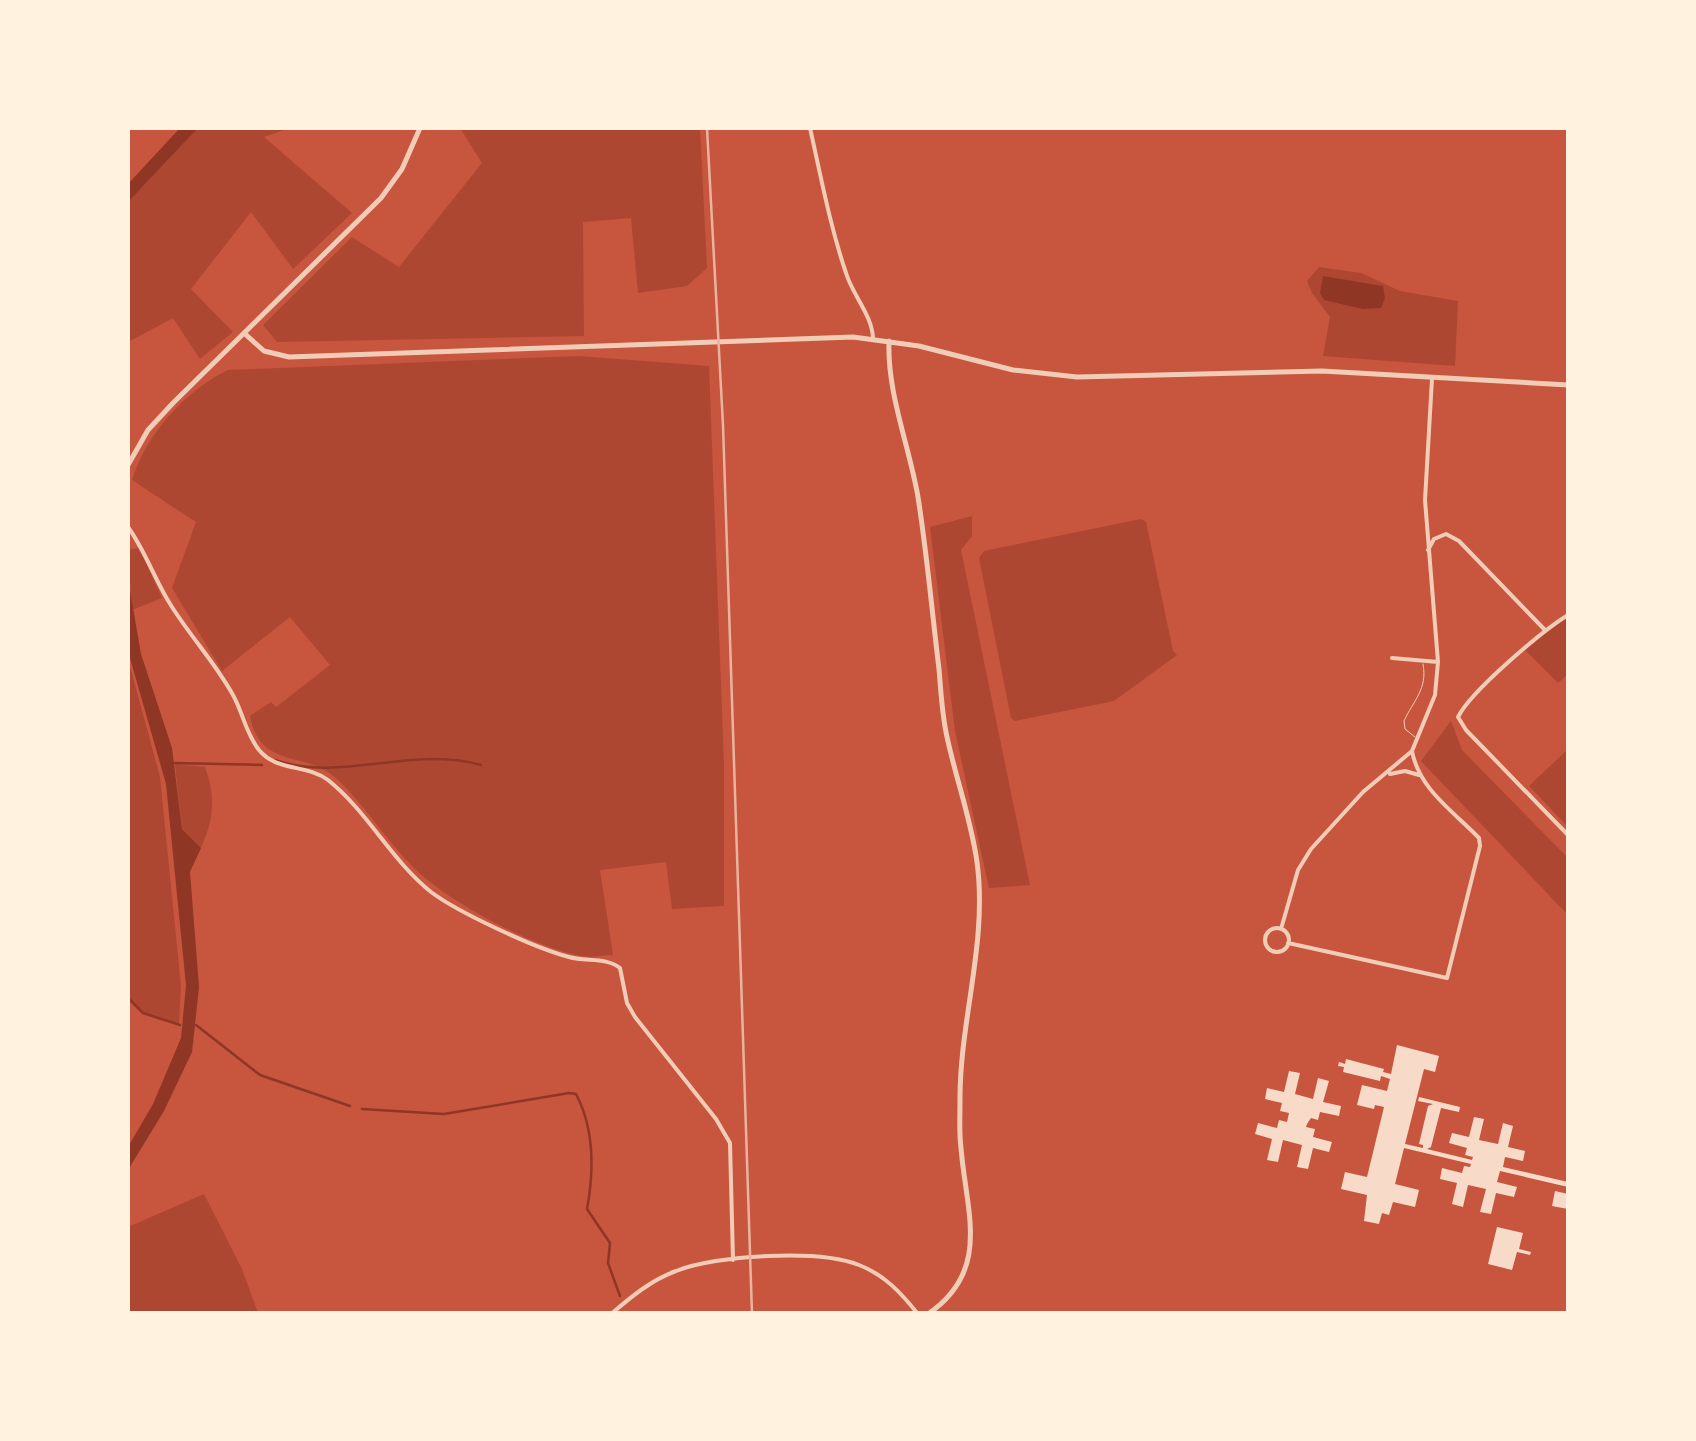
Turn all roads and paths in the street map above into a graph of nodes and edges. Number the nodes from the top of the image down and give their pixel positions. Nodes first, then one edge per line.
1 (420, 128) edge
2 (810, 128) edge
3 (244, 333) junction
4 (873, 338) junction
5 (889, 341) junction
6 (1432, 376) junction
7 (1568, 385) edge
8 (128, 465) edge
9 (128, 527) edge
10 (1428, 550) junction
11 (1568, 614) edge
12 (1545, 630) junction
13 (1392, 658) dead end
14 (1422, 661) junction
15 (1438, 662) junction
16 (1418, 738) junction
17 (1412, 751) junction
18 (1386, 775) junction
19 (1418, 775) junction
20 (1568, 835) edge
21 (1281, 929) junction
22 (1288, 944) junction
23 (733, 1260) junction
24 (611, 1314) edge
25 (918, 1314) edge
26 (928, 1314) edge

1 - 3 street
2 - 4 street
3 - 4 street
3 - 8 street
4 - 5 street
5 - 6 street
5 - 26 street
6 - 7 street
6 - 10 street
9 - 23 street
10 - 12 street
10 - 15 street
11 - 12 street
12 - 20 street
13 - 14 street
14 - 15 street
14 - 16 lane
15 - 16 street
16 - 17 street
17 - 18 street
17 - 19 street
18 - 19 street
18 - 21 street
19 - 22 street
21 - 22 street
21 - 22 street
23 - 24 street
23 - 25 street

